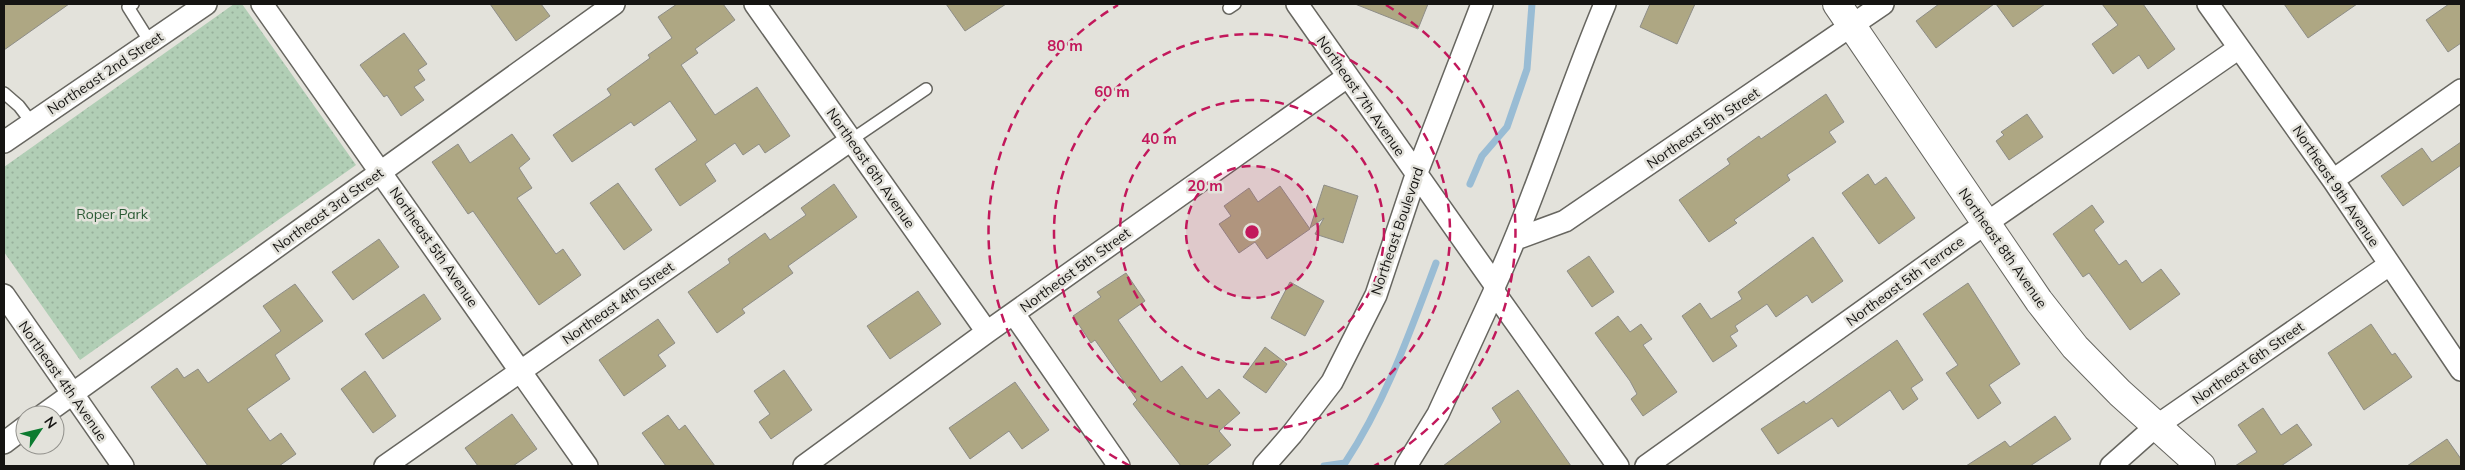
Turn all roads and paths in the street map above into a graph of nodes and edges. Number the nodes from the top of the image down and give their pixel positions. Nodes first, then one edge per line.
1 (133, 4) edge
2 (206, 4) edge
3 (262, 4) edge
4 (614, 4) edge
5 (755, 4) edge
6 (1297, 4) edge
7 (1482, 4) edge
8 (1605, 4) edge
9 (1836, 4) edge
10 (1882, 4) edge
11 (2208, 4) edge
12 (1852, 26) junction
13 (150, 42) junction
14 (2239, 48) junction
15 (1347, 77) junction
16 (926, 89) dead end
17 (2461, 90) edge
18 (4, 93) edge
19 (32, 123) junction
20 (851, 140) junction
21 (4, 142) edge
22 (381, 172) junction
23 (1416, 175) junction
24 (2332, 180) junction
25 (1985, 224) junction
26 (1516, 239) junction
27 (2389, 265) junction
28 (1495, 288) junction
29 (4, 295) edge
30 (1014, 314) junction
31 (987, 332) junction
32 (2461, 370) edge
33 (521, 372) junction
34 (72, 394) junction
35 (57, 405) edge
36 (2155, 427) junction
37 (15, 435) edge
38 (4, 442) edge
39 (123, 466) edge
40 (385, 466) edge
41 (587, 466) edge
42 (804, 466) edge
43 (1119, 466) edge
44 (1264, 466) edge
45 (1406, 466) edge
46 (1618, 466) edge
47 (1646, 466) edge
48 (2111, 466) edge
49 (2201, 466) edge

1 - 13 lane
2 - 13 street, Northeast 2nd Street
3 - 22 street, Northeast 5th Avenue
4 - 22 street, Northeast 3rd Street
5 - 20 street, Northeast 6th Avenue
6 - 15 street, Northeast 7th Avenue
7 - 23 street, Northeast Boulevard
8 - 26 street
9 - 12 street, Northeast 8th Avenue
10 - 12 street, Northeast 5th Street
11 - 14 street, Northeast 9th Avenue
12 - 25 street, Northeast 8th Avenue
12 - 26 street, Northeast 5th Street
13 - 19 street, Northeast 2nd Street
14 - 24 street, Northeast 9th Avenue
14 - 25 street, Northeast 5th Terrace
15 - 23 street, Northeast 7th Avenue
15 - 30 street, Northeast 5th Street
16 - 20 lane
17 - 24 street
18 - 19 lane
19 - 21 street, Northeast 2nd Street
20 - 31 street, Northeast 6th Avenue
20 - 33 street, Northeast 4th Street
22 - 33 street, Northeast 5th Avenue
22 - 34 street, Northeast 3rd Street
23 - 28 street, Northeast 7th Avenue
23 - 44 street, Northeast Boulevard
24 - 27 street, Northeast 9th Avenue
25 - 36 street, Northeast 8th Avenue
25 - 47 street, Northeast 5th Terrace
26 - 28 street
27 - 32 street, Northeast 9th Avenue
27 - 36 street, Northeast 6th Street
28 - 45 street
28 - 46 street, Northeast 7th Avenue
29 - 34 street, Northeast 4th Avenue
30 - 31 street, Northeast 5th Street
30 - 43 street
31 - 42 street, Northeast 5th Street
33 - 40 street, Northeast 4th Street
33 - 41 street, Northeast 5th Avenue
34 - 35 street, Northeast 3rd Street
34 - 39 street, Northeast 4th Avenue
36 - 48 street, Northeast 6th Street
36 - 49 street, Northeast 8th Avenue
37 - 38 street

